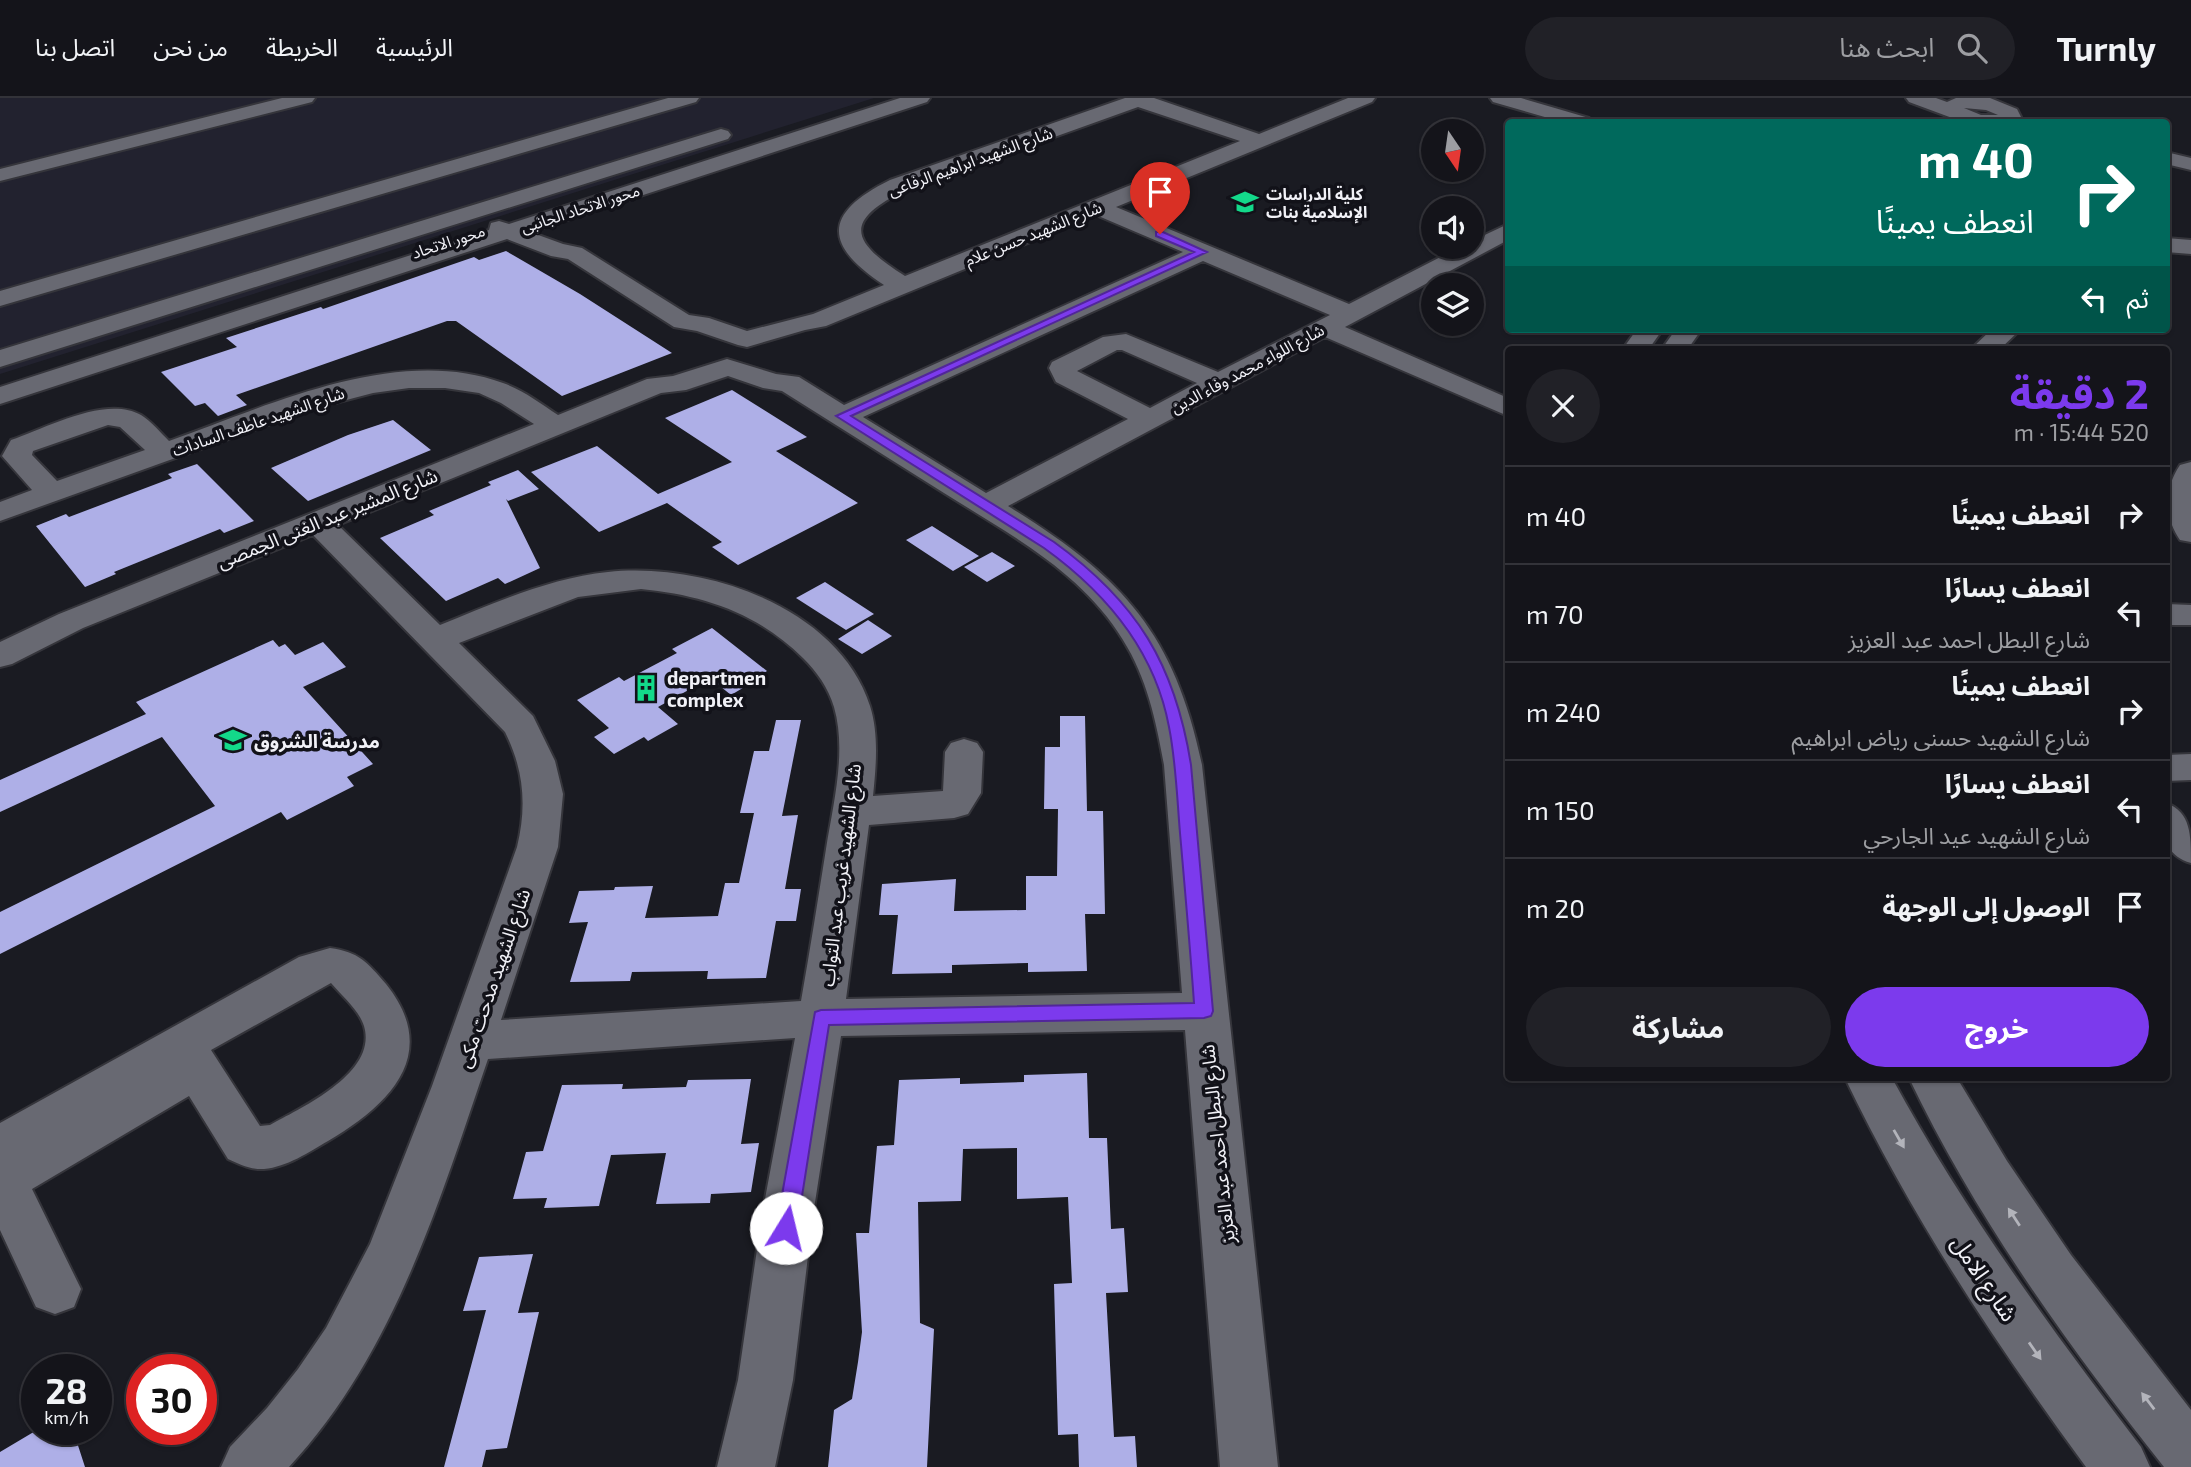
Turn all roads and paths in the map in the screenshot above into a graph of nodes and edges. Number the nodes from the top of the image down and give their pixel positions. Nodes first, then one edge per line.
1 (305, 98) edge
2 (690, 98) edge
3 (867, 98) edge
4 (897, 98) edge
5 (920, 98) edge
6 (1366, 98) edge
7 (1500, 98) edge
8 (1916, 98) edge
9 (2026, 98) edge
10 (1141, 99) edge
11 (1980, 112) edge
12 (1571, 119) edge
13 (2031, 119) dead end
14 (747, 127) dead end
15 (1259, 141) junction
16 (2170, 159) edge
17 (2191, 164) edge
18 (0, 175) edge
19 (1096, 208) junction
20 (540, 211) junction
21 (495, 226) junction
22 (1505, 233) edge
23 (2170, 245) edge
24 (2191, 247) edge
25 (1202, 252) junction
26 (574, 253) junction
27 (903, 286) junction
28 (0, 299) edge
29 (1350, 314) junction
30 (683, 322) junction
31 (1324, 327) junction
32 (2003, 333) edge
33 (1988, 346) edge
34 (764, 352) junction
35 (0, 359) edge
36 (719, 360) junction
37 (1173, 363) junction
38 (0, 370) edge
39 (1219, 383) junction
40 (0, 384) edge
41 (0, 396) edge
42 (1106, 396) junction
43 (1505, 407) edge
44 (842, 416) junction
45 (1150, 419) junction
46 (555, 426) junction
47 (164, 453) junction
48 (2191, 471) edge
49 (51, 493) junction
50 (986, 505) junction
51 (0, 512) edge
52 (318, 522) junction
53 (2191, 533) edge
54 (2170, 614) edge
55 (2191, 615) edge
56 (435, 640) junction
57 (0, 656) edge
58 (964, 752) dead end
59 (2191, 767) edge
60 (2170, 768) edge
61 (851, 812) junction
62 (2170, 822) edge
63 (2191, 848) edge
64 (1204, 1011) junction
65 (821, 1018) junction
66 (472, 1041) junction
67 (190, 1056) dead end
68 (1869, 1081) edge
69 (1935, 1081) edge
70 (0, 1172) edge
71 (55, 1289) dead end
72 (2191, 1455) edge
73 (250, 1467) edge
74 (746, 1467) edge
75 (1249, 1467) edge
76 (2121, 1467) edge

1 - 18 street
2 - 28 street
3 - 20 street
4 - 20 street
5 - 20 street, محور الاتحاد الجانبى
6 - 15 street, شارع الشهيد حسن علام
7 - 12 street
8 - 11 street
9 - 11 street
10 - 15 street
10 - 27 street, شارع الشهيد ابراهيم الرفاعى
11 - 13 street
14 - 35 street, محور الاتحاد الجانبى
15 - 19 street, شارع الشهيد حسن علام
16 - 17 street
19 - 25 street
19 - 27 street, شارع الشهيد حسن علام
20 - 21 street, محور الاتحاد الجانبى
20 - 26 street, شارع البطل احمد عبد العزيز
21 - 26 street, شارع البطل احمد عبد العزيز
21 - 38 street, محور الاتحاد
21 - 40 street, محور الاتحاد
21 - 41 street, محور الاتحاد الجانبى
22 - 29 street, شارع اللواء محمد وفاء الدين
23 - 24 street
25 - 29 street
25 - 44 street
26 - 30 street, شارع البطل احمد عبد العزيز
27 - 34 street, شارع الشهيد حسن علام
29 - 31 street, شارع اللواء محمد وفاء الدين
30 - 34 street, شارع البطل احمد عبد العزيز
30 - 36 street, شارع البطل احمد عبد العزيز
31 - 39 street, شارع اللواء محمد وفاء الدين
31 - 43 street
32 - 33 street
34 - 36 street, شارع الشهيد حسن علام
34 - 36 street, شارع البطل احمد عبد العزيز
34 - 44 street, شارع البطل احمد عبد العزيز
36 - 46 street, شارع المشير عبد الغنى الجمصى
37 - 39 street
37 - 42 street
37 - 42 street
39 - 45 street, شارع اللواء محمد وفاء الدين
42 - 45 street
44 - 50 street, شارع البطل احمد عبد العزيز
45 - 50 street, شارع اللواء محمد وفاء الدين
46 - 47 street, شارع الشهيد عاطف السادات
46 - 52 street, شارع المشير عبد الغنى الجمصى
47 - 49 street, شارع الشهيد عاطف السادات
47 - 49 street
48 - 53 street
49 - 51 street, شارع الشهيد عاطف السادات
50 - 64 street, شارع البطل احمد عبد العزيز
52 - 56 street, شارع الشهيد مدحت مكى
52 - 57 street, شارع المشير عبد الغنى الجمصى
54 - 55 street
56 - 61 street, شارع الشهيد غريب عبد التواب
56 - 66 street, شارع الشهيد مدحت مكى
58 - 61 street
59 - 60 street
61 - 65 street, شارع الشهيد غريب عبد التواب
62 - 63 street
64 - 65 street
64 - 75 street, شارع البطل احمد عبد العزيز
65 - 66 street
65 - 74 street, شارع الشهيد غريب عبد التواب
66 - 73 street, شارع الشهيد مدحت مكى
67 - 70 street
68 -> 76 street, شارع الامل
72 -> 69 street
70 - 71 street

